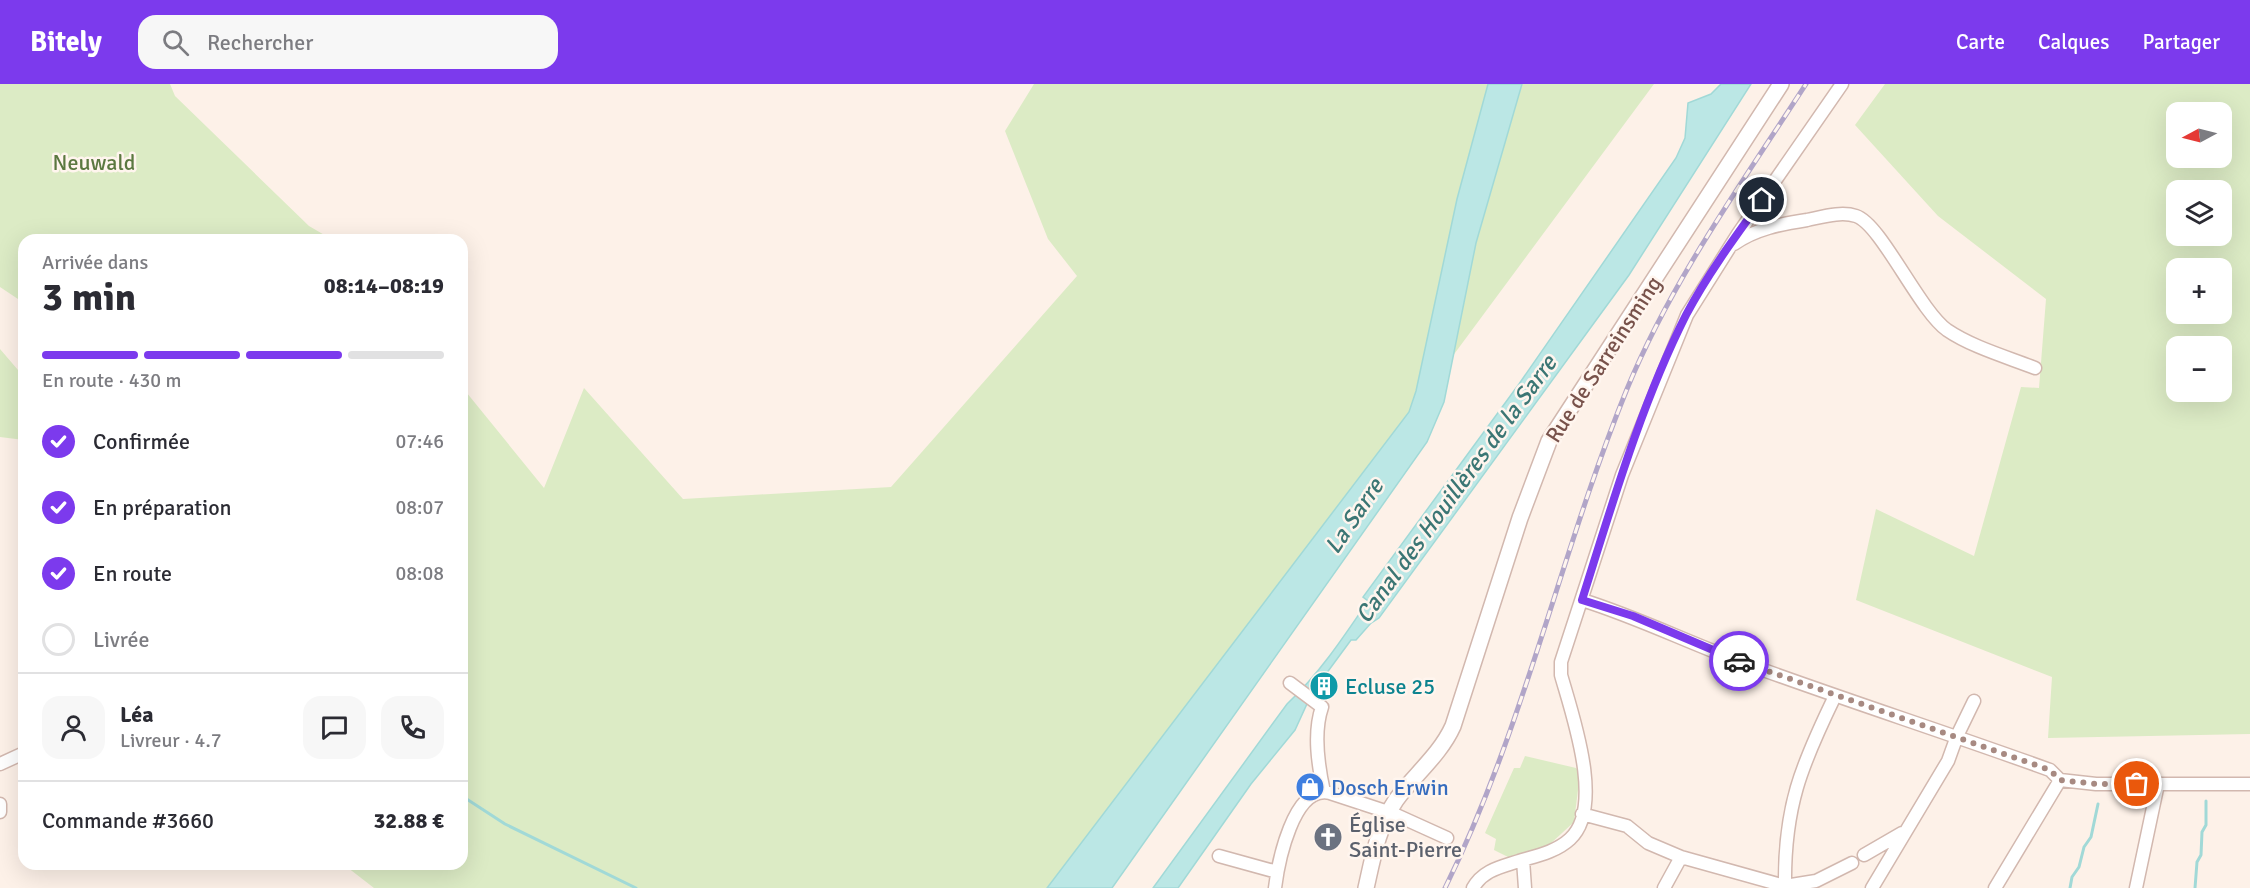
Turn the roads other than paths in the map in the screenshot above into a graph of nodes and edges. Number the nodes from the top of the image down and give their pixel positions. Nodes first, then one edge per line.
1 (1780, 84) edge
2 (1842, 84) edge
3 (1733, 244) junction
4 (2035, 368) dead end
5 (1582, 600) junction
6 (1292, 685) dead end
7 (1835, 696) junction
8 (1974, 701) dead end
9 (1957, 736) junction
10 (18, 756) edge
11 (0, 764) edge
12 (2060, 780) junction
13 (2158, 784) junction
14 (2250, 784) edge
15 (1324, 792) junction
16 (0, 804) edge
17 (0, 812) edge
18 (1389, 812) junction
19 (1582, 814) junction
20 (1905, 832) junction
21 (1447, 838) dead end
22 (1864, 855) dead end
23 (1219, 856) dead end
24 (1681, 858) junction
25 (1523, 860) junction
26 (1852, 863) dead end
27 (1277, 872) junction
28 (1785, 886) junction
29 (1275, 888) edge
30 (1366, 888) edge
31 (1473, 888) edge
32 (1525, 888) edge
33 (1664, 888) edge
34 (1872, 888) edge
35 (1995, 888) edge
36 (2136, 888) edge

1 - 18 street, Rue de Sarreinsming
2 - 3 street
3 - 4 street
3 - 5 street
5 - 7 street
5 - 19 street
6 - 15 street
7 - 9 street
7 - 28 street
8 - 9 street
9 - 12 street
9 - 20 street
10 - 11 street
12 - 13 street
12 - 35 street
13 - 14 street
13 - 36 street
15 - 18 street
15 - 27 street
16 - 17 street
18 - 21 street
18 - 30 street, Rue de Sarreinsming
19 - 24 street
19 - 25 street
20 - 22 street
20 - 34 street
23 - 27 street
24 - 28 street
24 - 33 street
25 - 31 street
25 - 32 street
26 - 28 street
27 - 29 street

